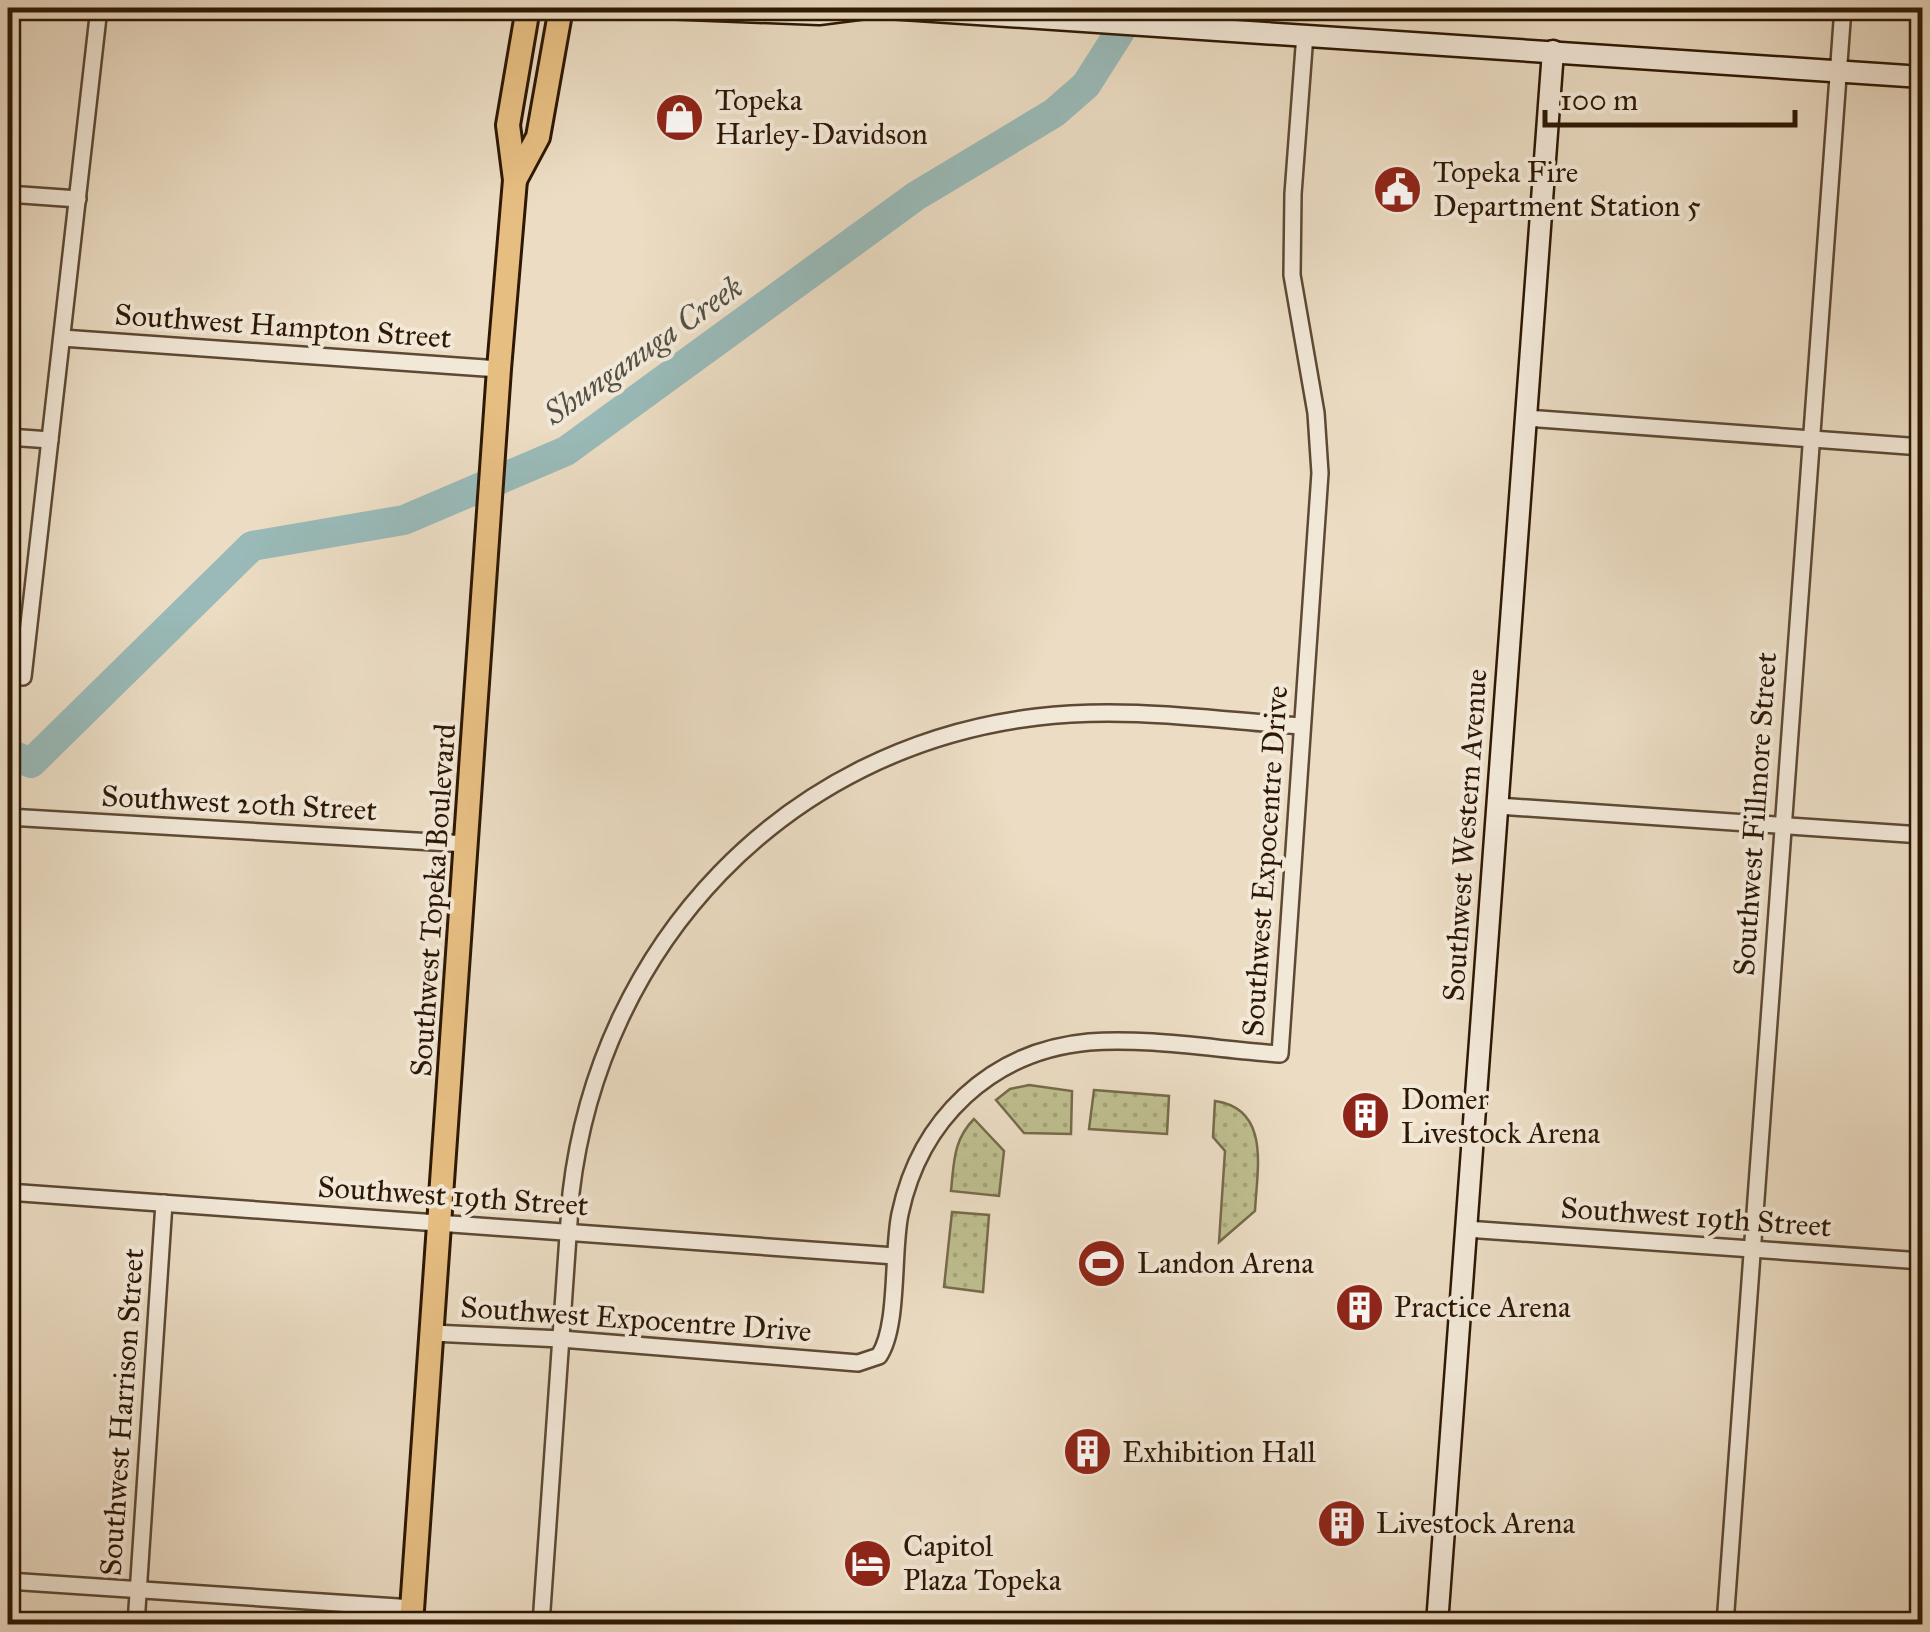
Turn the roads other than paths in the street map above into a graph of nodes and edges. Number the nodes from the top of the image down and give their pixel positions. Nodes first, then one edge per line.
1 (100, 8) edge
2 (528, 8) edge
3 (561, 8) edge
4 (663, 8) edge
5 (866, 8) edge
6 (888, 8) edge
7 (1842, 8) edge
8 (999, 11) edge
9 (1305, 34) junction
10 (1554, 50) junction
11 (1838, 71) junction
12 (1922, 77) edge
13 (515, 180) junction
14 (8, 194) edge
15 (78, 199) junction
16 (62, 338) junction
17 (499, 370) junction
18 (1526, 418) junction
19 (8, 437) edge
20 (1809, 438) junction
21 (50, 440) junction
22 (1922, 447) edge
23 (23, 677) dead end
24 (1302, 726) junction
25 (1498, 806) junction
26 (8, 817) edge
27 (1782, 824) junction
28 (1922, 836) edge
29 (467, 844) junction
30 (8, 1192) edge
31 (164, 1203) junction
32 (440, 1223) junction
33 (1466, 1229) junction
34 (568, 1232) junction
35 (1750, 1249) junction
36 (896, 1256) junction
37 (1922, 1261) edge
38 (432, 1333) junction
39 (561, 1339) junction
40 (8, 1581) edge
41 (138, 1589) junction
42 (412, 1616) edge
43 (136, 1624) edge
44 (541, 1624) edge
45 (1437, 1624) edge
46 (1725, 1624) edge

1 - 15 street
2 - 13 main road, Southwest Topeka Boulevard
3 - 13 main road, Southwest Topeka Boulevard
4 - 5 street
6 - 8 street
7 - 11 street, Southwest Fillmore Street
8 - 9 street
9 - 10 street
9 - 24 street, Southwest Expocentre Drive
10 - 11 street
10 - 18 street, Southwest Western Avenue
11 - 12 street
11 - 20 street, Southwest Fillmore Street
13 - 17 main road, Southwest Topeka Boulevard
14 - 15 street
15 - 16 street
16 - 17 street, Southwest Hampton Street
16 - 21 street
17 - 29 main road, Southwest Topeka Boulevard
18 - 20 street
18 - 25 street, Southwest Western Avenue
19 - 21 street
20 - 22 street
20 - 27 street, Southwest Fillmore Street
21 - 23 street
24 - 34 street
24 - 36 street, Southwest Expocentre Drive
25 - 27 street
25 - 33 street, Southwest Western Avenue
26 - 29 street, Southwest 20th Street
27 - 28 street
27 - 35 street, Southwest Fillmore Street
29 - 32 main road, Southwest Topeka Boulevard
30 - 31 street, Southwest 19th Street
31 - 32 street, Southwest 19th Street
31 - 41 street, Southwest Harrison Street
32 - 34 street, Southwest 19th Street
32 - 38 main road, Southwest Topeka Boulevard
33 - 35 street, Southwest 19th Street
33 - 45 street, Southwest Western Avenue
34 - 36 street, Southwest 19th Street
34 - 39 street
35 - 37 street, Southwest 19th Street
35 - 46 street, Southwest Fillmore Street
36 - 39 street, Southwest Expocentre Drive
38 - 39 street, Southwest Expocentre Drive
38 - 42 main road, Southwest Topeka Boulevard
39 - 44 street
40 - 41 street
41 - 42 street
41 - 43 street, Southwest Harrison Street

